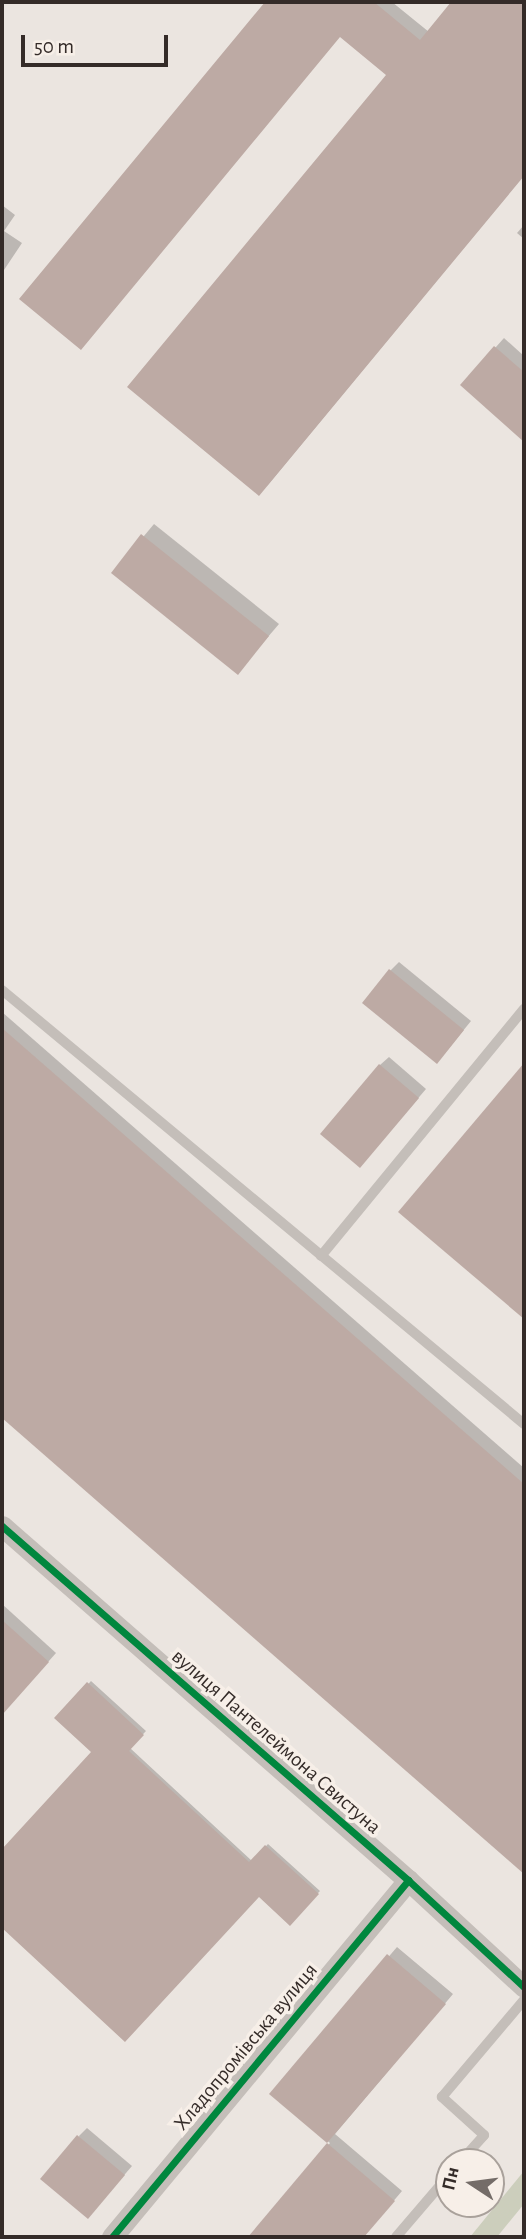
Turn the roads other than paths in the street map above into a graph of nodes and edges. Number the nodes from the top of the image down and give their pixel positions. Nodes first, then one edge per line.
1 (2, 990) edge
2 (524, 1009) edge
3 (321, 1255) junction
4 (524, 1424) edge
5 (2, 1526) edge
6 (408, 1880) junction
7 (524, 1987) edge
8 (524, 2000) edge
9 (472, 2148) edge
10 (435, 2191) edge
11 (112, 2237) edge
12 (396, 2237) edge

1 - 3 lane
2 - 3 lane
3 - 4 lane
5 - 6 street, вулиця Пантелеймона Свистуна
6 - 7 street, вулиця Пантелеймона Свистуна
6 - 11 street, Хладопромівська вулиця
8 - 9 lane
10 - 12 lane

